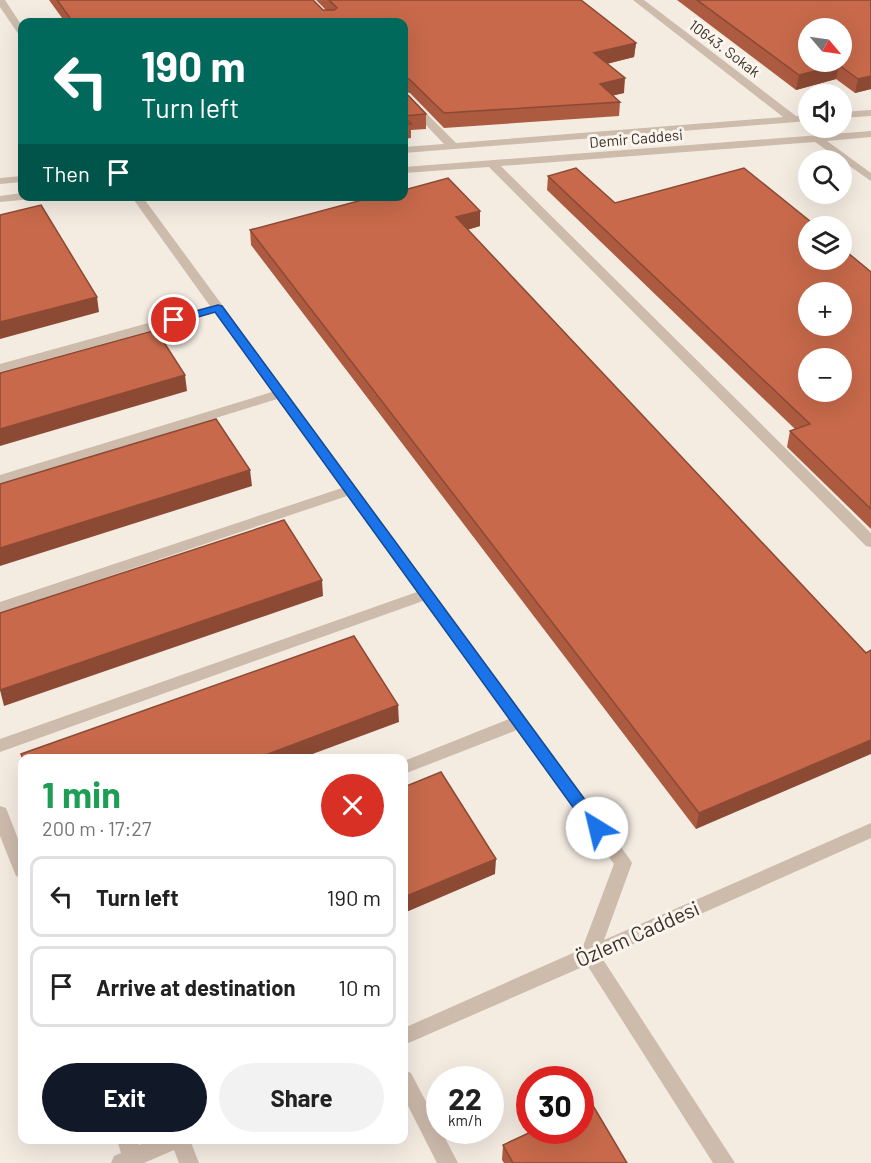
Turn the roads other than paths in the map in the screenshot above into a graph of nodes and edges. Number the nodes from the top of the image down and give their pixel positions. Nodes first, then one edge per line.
1 (0, 0) edge
2 (638, 0) edge
3 (18, 27) edge
4 (408, 101) edge
5 (871, 113) edge
6 (852, 114) edge
7 (793, 119) junction
8 (798, 119) edge
9 (871, 134) edge
10 (852, 135) edge
11 (817, 138) joint
12 (453, 146) junction
13 (408, 150) edge
14 (493, 164) junction
15 (408, 171) edge
16 (871, 178) edge
17 (18, 179) edge
18 (0, 181) edge
19 (18, 197) edge
20 (0, 199) edge
21 (140, 201) edge
22 (218, 308) junction
23 (0, 368) edge
24 (280, 394) junction
25 (0, 480) edge
26 (350, 490) junction
27 (871, 542) edge
28 (426, 594) junction
29 (0, 608) edge
30 (519, 722) junction
31 (0, 746) edge
32 (408, 766) edge
33 (0, 813) edge
34 (871, 830) edge
35 (18, 860) edge
36 (590, 954) junction
37 (408, 1035) edge
38 (408, 1087) edge
39 (160, 1144) edge
40 (182, 1144) edge
41 (127, 1154) edge
42 (189, 1163) edge
43 (448, 1163) edge
44 (725, 1163) edge

1 - 3 street
2 - 7 street, 10643. Sokak
4 - 12 street
5 - 6 street
7 - 8 street, Demir Caddesi
7 - 12 street, Demir Caddesi
9 - 10 street, Demir Caddesi
11 - 14 street, Demir Caddesi
11 - 16 street
12 - 13 street, Demir Caddesi
14 - 15 street, Demir Caddesi
14 - 27 street
17 - 18 street
19 - 20 street
21 - 22 street
22 - 23 street
22 - 24 street
24 - 25 street
24 - 26 street
26 - 28 street
26 - 29 street
28 - 30 street
28 - 31 street
30 - 32 street
30 - 36 street
33 - 35 street
34 - 36 street, Özlem Caddesi
36 - 37 street, Özlem Caddesi
36 - 44 street
38 - 43 street
39 - 41 street
40 - 42 street

